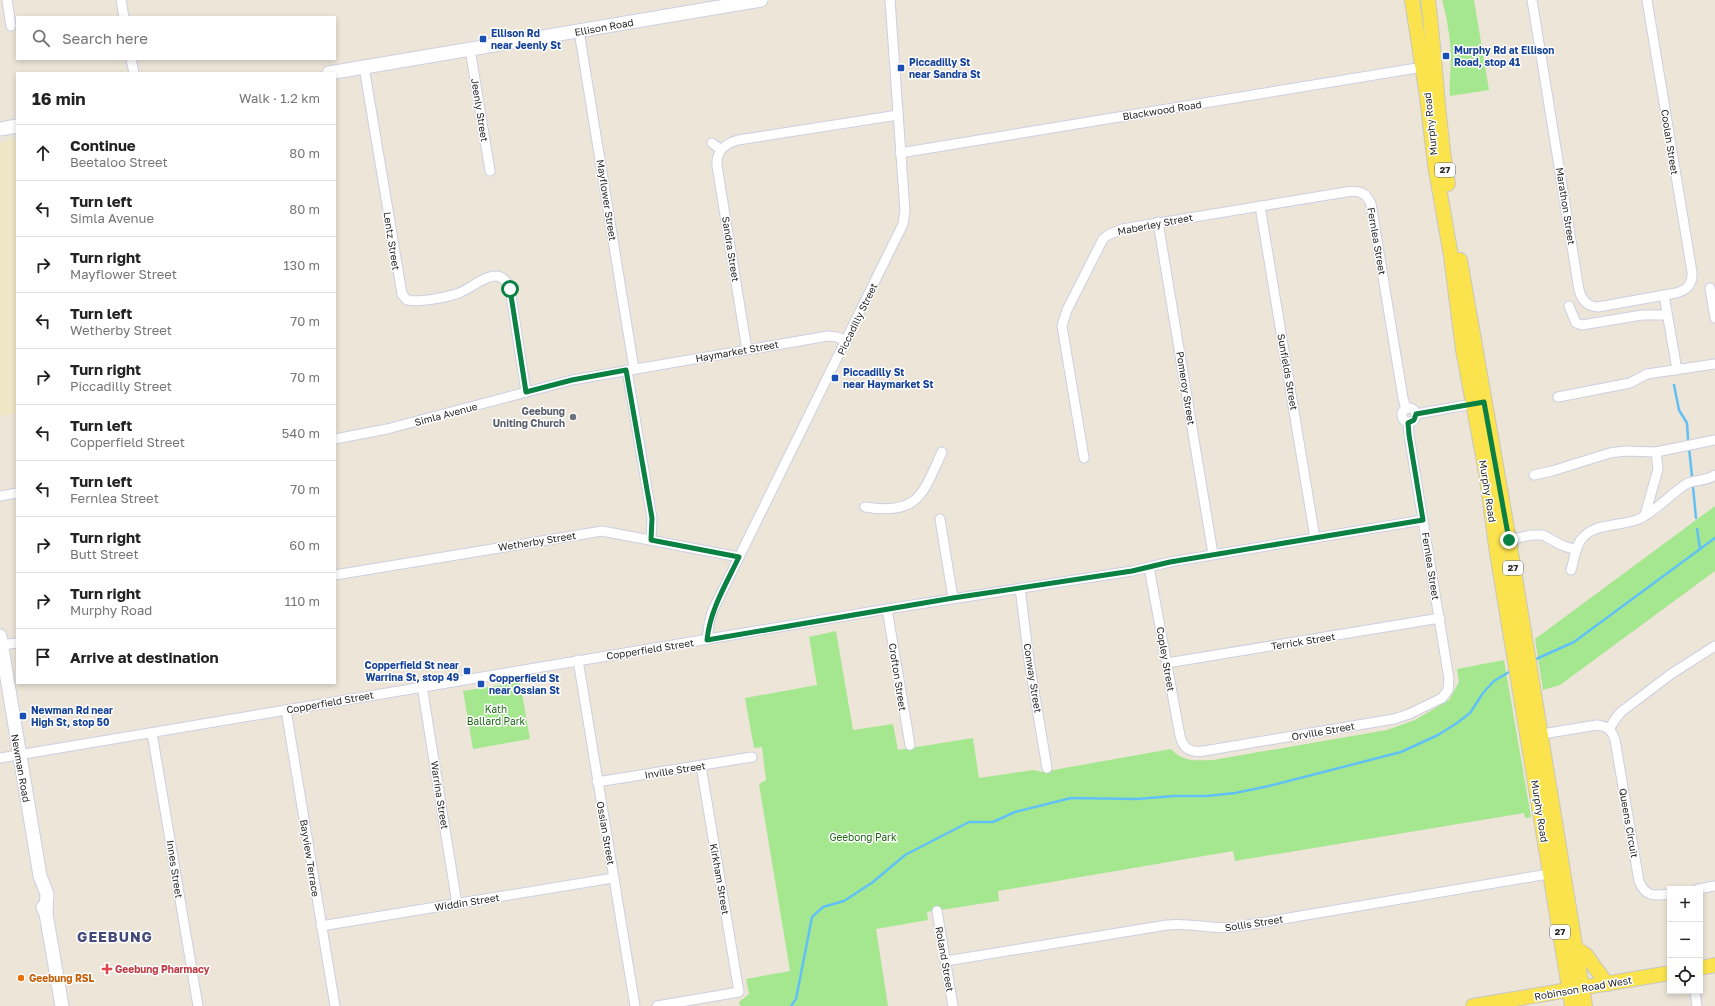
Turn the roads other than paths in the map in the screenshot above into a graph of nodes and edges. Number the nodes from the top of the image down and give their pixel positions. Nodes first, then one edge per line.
1 (7, 0) edge
2 (121, 0) edge
3 (761, 0) edge
4 (890, 0) edge
5 (1412, 0) edge
6 (1428, 0) edge
7 (1532, 0) edge
8 (1646, 0) edge
9 (738, 2) edge
10 (124, 16) edge
11 (11, 26) dead end
12 (579, 31) junction
13 (470, 49) junction
14 (132, 60) edge
15 (364, 67) junction
16 (1423, 67) junction
17 (134, 72) edge
18 (335, 72) edge
19 (898, 115) junction
20 (16, 126) edge
21 (0, 129) edge
22 (712, 143) dead end
23 (720, 150) junction
24 (900, 153) junction
25 (490, 171) dead end
26 (1365, 194) joint
27 (1260, 206) junction
28 (1158, 222) junction
29 (1690, 284) joint
30 (1710, 288) dead end
31 (1664, 295) junction
32 (1569, 306) dead end
33 (1667, 315) junction
34 (1715, 318) edge
35 (847, 341) junction
36 (747, 350) junction
37 (1715, 364) edge
38 (630, 369) junction
39 (1677, 370) junction
40 (526, 392) junction
41 (1558, 397) dead end
42 (1478, 403) junction
43 (1406, 409) junction
44 (1416, 414) junction
45 (1408, 423) junction
46 (336, 440) edge
47 (1715, 440) edge
48 (942, 452) dead end
49 (1656, 452) junction
50 (1084, 458) dead end
51 (1534, 475) dead end
52 (1715, 475) edge
53 (16, 493) edge
54 (0, 496) edge
55 (865, 506) dead end
56 (1645, 515) junction
57 (940, 520) dead end
58 (1423, 520) junction
59 (1316, 538) junction
60 (651, 540) junction
61 (1509, 540) junction
62 (1576, 550) junction
63 (1213, 554) junction
64 (739, 557) junction
65 (1149, 567) junction
66 (1571, 570) dead end
67 (336, 575) edge
68 (1020, 588) junction
69 (953, 598) junction
70 (887, 609) junction
71 (1440, 618) junction
72 (1, 640) edge
73 (707, 640) junction
74 (16, 642) edge
75 (1715, 646) edge
76 (578, 660) junction
77 (1167, 663) junction
78 (422, 686) junction
79 (1449, 686) joint
80 (286, 710) junction
81 (1609, 729) junction
82 (152, 733) junction
83 (1534, 736) junction
84 (910, 745) dead end
85 (1187, 749) joint
86 (19, 754) junction
87 (752, 757) dead end
88 (0, 758) edge
89 (701, 766) junction
90 (1047, 768) dead end
91 (597, 782) junction
92 (1556, 873) junction
93 (614, 878) junction
94 (1715, 886) edge
95 (1703, 888) edge
96 (1667, 894) edge
97 (457, 904) junction
98 (937, 911) dead end
99 (321, 926) junction
100 (1574, 948) junction
101 (946, 961) junction
102 (1715, 965) edge
103 (1703, 967) edge
104 (1667, 974) edge
105 (1607, 984) junction
106 (1576, 989) junction
107 (1695, 994) edge
108 (62, 1006) edge
109 (198, 1006) edge
110 (335, 1006) edge
111 (635, 1006) edge
112 (657, 1006) edge
113 (953, 1006) edge
114 (1473, 1006) edge
115 (1572, 1006) edge
116 (1585, 1006) edge
117 (1697, 1006) edge

1 - 11 street
2 - 10 street
3 - 9 street, Ellison Road
4 - 19 street, Piccadilly Street
5 - 16 main road, Murphy Road / 27
6 - 42 main road, Murphy Road / 27
7 - 31 street, Marathon Street
8 - 29 street, Coolah Street
9 - 12 street, Ellison Road
12 - 13 street, Ellison Road
12 - 38 street, Mayflower Street
13 - 15 street, Ellison Road
13 - 25 street, Jeenly Street
14 - 17 street
15 - 18 street, Ellison Road
15 - 40 street, Lentz Street
16 - 24 street, Blackwood Road
16 - 42 main road, Murphy Road / 27
19 - 23 street
19 - 24 street, Piccadilly Street
20 - 21 street
22 - 23 street
23 - 36 street, Sandra Street
24 - 35 street, Piccadilly Street
26 - 27 street, Maberley Street
26 - 43 street, Fernlea Street
27 - 28 street, Maberley Street
27 - 59 street, Sunfields Street
28 - 50 street, Maberley Street
28 - 63 street, Pomeroy Street
29 - 31 street, Marathon Street
30 - 34 street
31 - 33 street
32 - 33 street
33 - 39 street
35 - 36 street, Haymarket Street
35 - 64 street, Piccadilly Street
36 - 38 street, Haymarket Street
37 - 39 street
38 - 40 street, Simla Avenue
38 - 60 street, Mayflower Street
39 - 41 street
40 - 46 street, Simla Avenue
42 - 44 street
42 - 61 main road, Murphy Road / 27
42 - 83 main road, Murphy Road / 27
43 - 44 street
43 - 45 street
44 - 45 street
45 - 58 street, Fernlea Street
47 - 49 street
48 - 55 street
49 - 51 street
49 - 56 street
52 - 56 street
53 - 54 street
56 - 62 street
57 - 69 street
58 - 59 street, Copperfield Street
58 - 71 street, Fernlea Street
59 - 63 street, Copperfield Street
60 - 64 street, Wetherby Street
60 - 67 street, Wetherby Street
61 - 62 street
61 - 83 main road, Murphy Road / 27
62 - 66 street
63 - 65 street, Copperfield Street
64 - 73 street, Piccadilly Street
65 - 68 street, Copperfield Street
65 - 77 street, Copley Street
68 - 69 street, Copperfield Street
68 - 90 street, Conway Street
69 - 70 street, Copperfield Street
70 - 73 street, Copperfield Street
70 - 84 street, Crofton Street
71 - 77 street, Terrick Street
71 - 79 street, Fernlea Street
72 - 74 street
72 - 86 street, Newman Road
73 - 76 street, Copperfield Street
75 - 81 street
76 - 78 street, Copperfield Street
76 - 91 street, Ossian Street
77 - 85 street, Copley Street
78 - 80 street, Copperfield Street
78 - 97 street, Warrina Street
79 - 85 street, Orville Street
80 - 82 street, Copperfield Street
80 - 99 street, Bayview Terrace
81 - 83 street
81 - 96 street, Queens Circuit
82 - 86 street, Copperfield Street
82 - 109 street, Innes Street
83 - 92 main road, Murphy Road / 27
86 - 88 street, Copperfield Street
86 - 108 street, Newman Road
87 - 89 street, Inville Street
89 - 91 street, Inville Street
89 - 112 street, Kirkham Street
91 - 93 street, Ossian Street
92 - 100 main road, Murphy Road / 27
92 - 101 street, Sollis Street
92 - 106 main road, Murphy Road / 27
93 - 97 street, Widdin Street
93 - 111 street, Ossian Street
94 - 95 street
97 - 99 street, Widdin Street
98 - 101 street, Roland Street
99 - 110 street, Bayview Terrace
100 - 105 main road
100 - 106 main road, Murphy Road / 27
101 - 113 street, Roland Street
102 - 103 main road
104 - 105 main road, Robinson Road West
105 - 106 main road, Robinson Road West
106 - 114 main road, Robinson Road West
106 - 115 main road, Murphy Road / 27
106 - 116 main road, Murphy Road / 27
107 - 117 street

